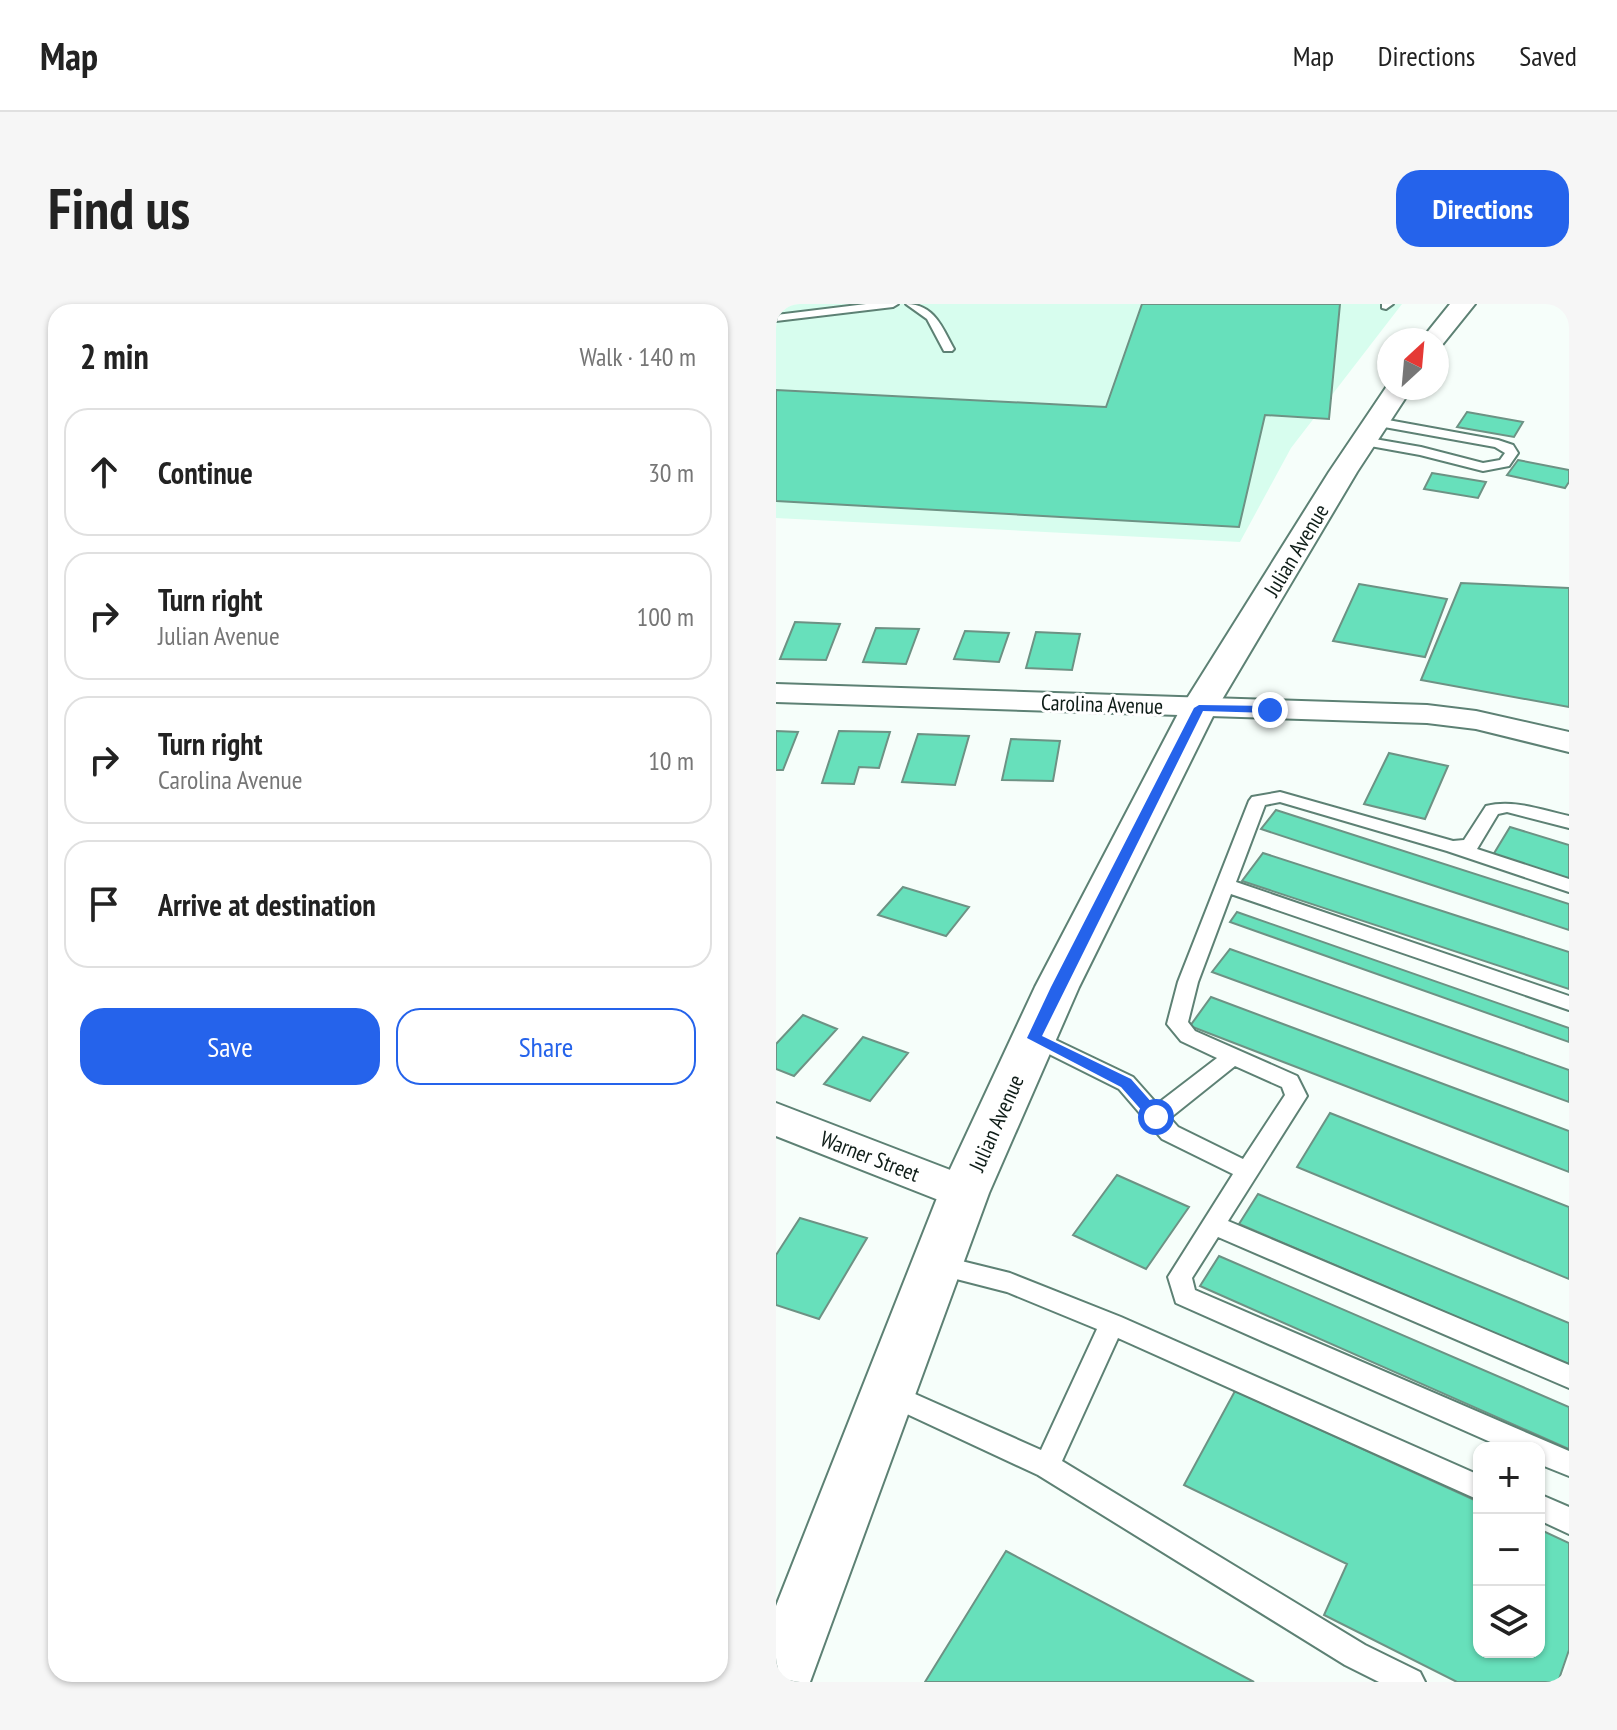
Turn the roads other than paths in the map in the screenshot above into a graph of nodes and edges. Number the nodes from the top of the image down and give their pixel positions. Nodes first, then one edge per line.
1 (893, 304) edge
2 (911, 304) edge
3 (1463, 304) edge
4 (776, 318) edge
5 (1443, 328) edge
6 (948, 349) dead end
7 (1391, 400) edge
8 (1370, 432) junction
9 (776, 693) edge
10 (1199, 708) junction
11 (1569, 742) edge
12 (1569, 822) edge
13 (1453, 847) junction
14 (1225, 885) junction
15 (1569, 886) edge
16 (1569, 1003) edge
17 (1034, 1038) junction
18 (1232, 1057) junction
19 (1156, 1117) junction
20 (776, 1119) edge
21 (1247, 1171) junction
22 (964, 1193) junction
23 (1213, 1225) junction
24 (937, 1265) junction
25 (1112, 1324) junction
26 (1569, 1377) edge
27 (888, 1393) junction
28 (1518, 1442) edge
29 (1545, 1454) edge
30 (1569, 1464) edge
31 (1047, 1466) junction
32 (1473, 1485) edge
33 (1545, 1510) edge
34 (1569, 1521) edge
35 (778, 1682) edge
36 (1410, 1682) edge

1 - 4 lane
2 - 6 lane
3 - 5 street
7 - 8 street, Julian Avenue
8 - 8 lane
8 - 10 street, Julian Avenue
9 - 10 street, Carolina Avenue
10 - 11 street, Carolina Avenue
10 - 17 street, Julian Avenue
12 - 13 lane
13 - 14 lane
13 - 15 lane
14 - 16 lane
14 - 18 lane
17 - 19 lane
17 - 22 street, Julian Avenue
18 - 19 lane
18 - 21 lane
19 - 21 lane
20 - 22 street, Warner Street
21 - 23 lane
22 - 24 street, Julian Avenue
23 - 26 lane
23 - 28 lane
24 - 25 lane
24 - 27 street, Julian Avenue
25 - 31 lane
25 - 32 lane
27 - 31 lane
27 - 35 street, Julian Avenue
29 - 30 lane
31 - 36 lane
33 - 34 lane

